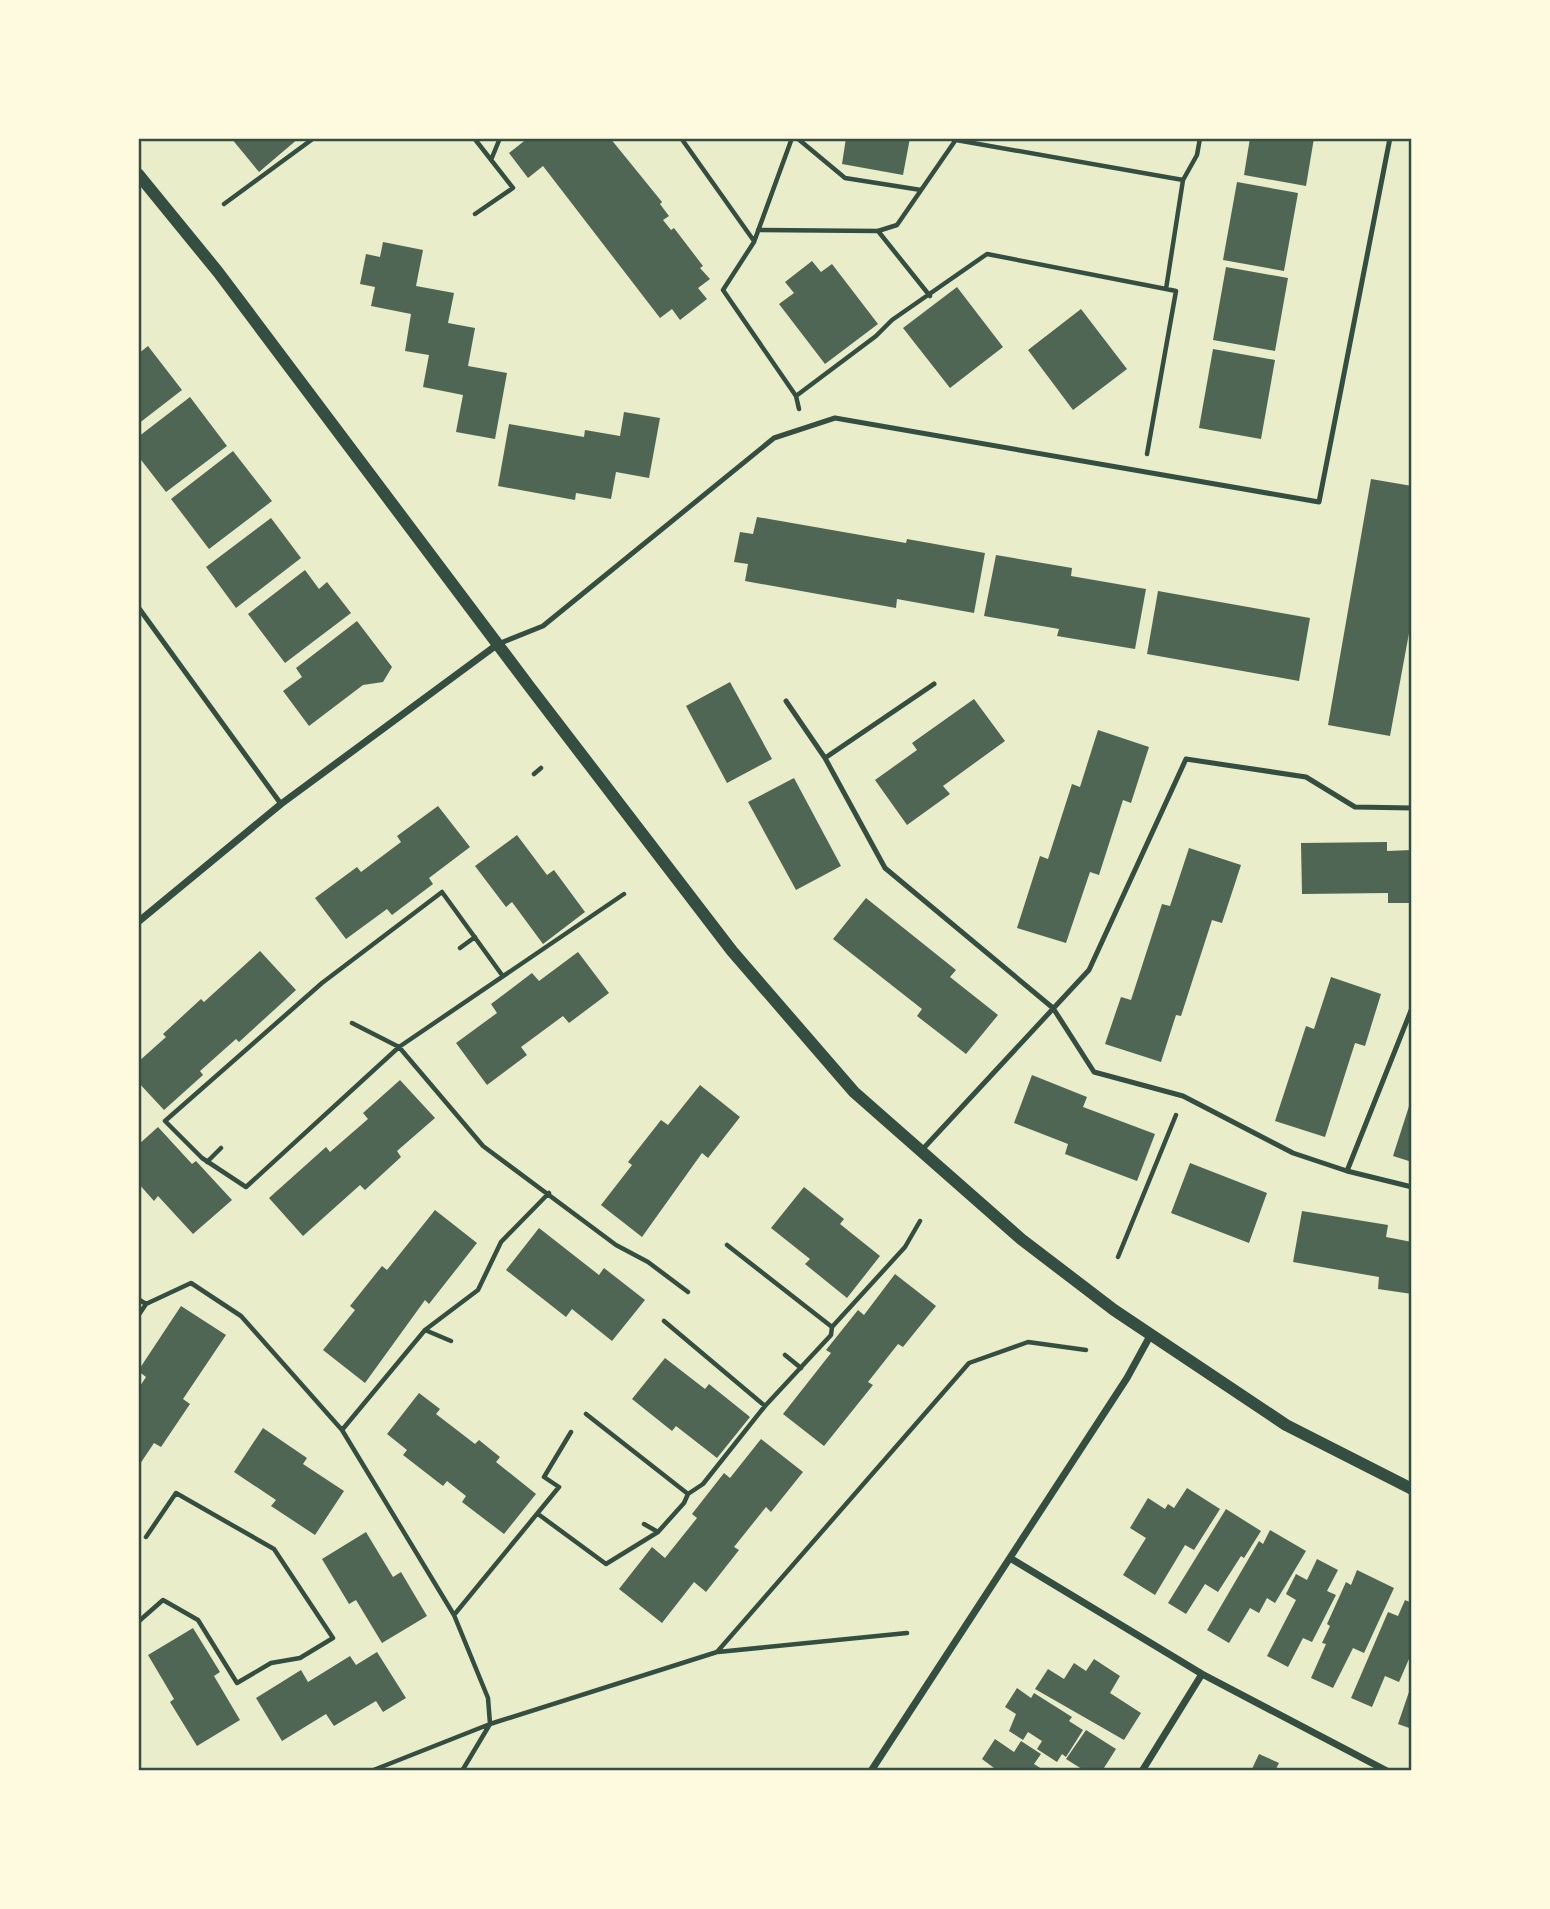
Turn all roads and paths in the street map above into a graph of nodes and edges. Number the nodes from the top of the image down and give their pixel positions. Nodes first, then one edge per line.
1 (314, 138) edge
2 (474, 138) edge
3 (500, 138) edge
4 (681, 138) edge
5 (795, 138) edge
6 (1200, 138) edge
7 (1390, 138) edge
8 (957, 139) edge
9 (491, 160) junction
10 (138, 174) edge
11 (1183, 180) junction
12 (921, 190) junction
13 (224, 204) dead end
14 (475, 214) dead end
15 (758, 230) junction
16 (878, 231) junction
17 (754, 242) junction
18 (1166, 289) junction
19 (930, 296) junction
20 (796, 396) junction
21 (803, 428) junction
22 (1143, 472) junction
23 (138, 607) edge
24 (498, 644) junction
25 (934, 684) dead end
26 (786, 701) dead end
27 (825, 758) junction
28 (541, 768) dead end
29 (534, 774) dead end
30 (281, 804) junction
31 (1412, 807) edge
32 (624, 894) dead end
33 (138, 922) edge
34 (475, 937) junction
35 (460, 948) dead end
36 (502, 975) junction
37 (1053, 1008) junction
38 (1412, 1008) edge
39 (352, 1023) dead end
40 (399, 1048) junction
41 (1183, 1096) junction
42 (221, 1148) dead end
43 (919, 1152) junction
44 (207, 1162) junction
45 (1347, 1171) junction
46 (1412, 1187) edge
47 (549, 1193) junction
48 (920, 1221) dead end
49 (727, 1245) dead end
50 (1118, 1257) dead end
51 (688, 1292) dead end
52 (138, 1298) edge
53 (146, 1304) junction
54 (138, 1316) edge
55 (664, 1321) dead end
56 (832, 1327) junction
57 (425, 1330) junction
58 (1150, 1336) junction
59 (451, 1341) dead end
60 (1086, 1350) dead end
61 (785, 1355) dead end
62 (801, 1368) junction
63 (765, 1406) junction
64 (586, 1414) dead end
65 (342, 1430) junction
66 (571, 1432) dead end
67 (1412, 1489) edge
68 (688, 1494) junction
69 (538, 1514) junction
70 (644, 1524) dead end
71 (658, 1532) junction
72 (146, 1537) dead end
73 (1010, 1558) junction
74 (454, 1615) junction
75 (138, 1622) edge
76 (907, 1633) dead end
77 (717, 1652) junction
78 (1202, 1674) junction
79 (490, 1724) junction
80 (371, 1771) edge
81 (462, 1771) edge
82 (871, 1771) edge
83 (1142, 1771) edge
84 (1387, 1771) edge

1 - 13 path
2 - 9 path
3 - 9 path
4 - 17 path
5 - 12 path
5 - 15 path
6 - 11 path
7 - 22 lane
8 - 11 path
8 - 12 path
9 - 14 path
10 - 24 street
11 - 18 path
12 - 16 path
15 - 16 path
15 - 17 path
16 - 19 path
17 - 20 path
18 - 19 path
18 - 22 path
19 - 20 path
20 - 21 path
21 - 22 lane
21 - 24 lane
23 - 30 lane
24 - 30 street
24 - 43 street
25 - 27 lane
26 - 27 lane
27 - 37 lane
28 - 29 path
30 - 33 street
31 - 37 lane
32 - 36 path
34 - 35 path
34 - 36 path
34 - 44 path
36 - 40 path
37 - 41 lane
37 - 43 lane
38 - 45 lane
39 - 40 path
40 - 44 path
40 - 47 path
41 - 45 lane
41 - 50 path
42 - 44 path
43 - 58 street
45 - 46 lane
47 - 51 path
47 - 57 path
48 - 56 path
49 - 56 path
52 - 53 path
53 - 54 path
53 - 65 path
55 - 63 path
56 - 62 path
57 - 59 path
57 - 65 path
58 - 67 street
58 - 73 street
60 - 77 path
61 - 62 path
62 - 63 path
63 - 68 path
64 - 68 path
65 - 74 path
66 - 69 path
68 - 71 path
69 - 71 path
69 - 74 path
70 - 71 path
72 - 75 path
73 - 78 street
73 - 82 street
74 - 79 path
76 - 77 path
77 - 79 path
78 - 83 street
78 - 84 street
79 - 80 path
79 - 81 path

